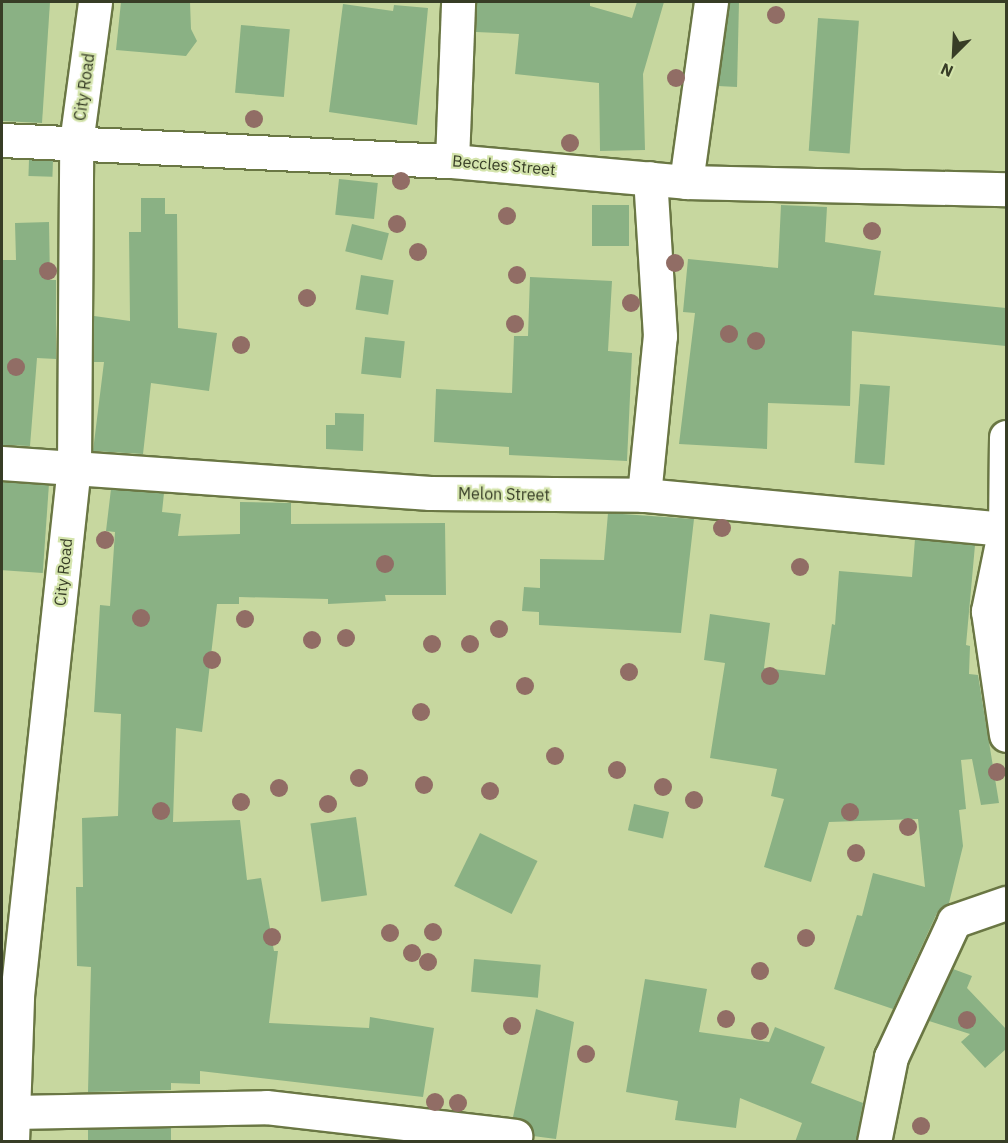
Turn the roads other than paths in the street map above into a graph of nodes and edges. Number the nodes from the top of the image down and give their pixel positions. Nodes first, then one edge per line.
1 (95, 2) edge
2 (458, 2) edge
3 (711, 2) edge
4 (2, 140) edge
5 (76, 143) junction
6 (452, 161) junction
7 (650, 178) junction
8 (686, 182) junction
9 (1006, 189) edge
10 (1006, 437) edge
11 (2, 463) edge
12 (74, 466) junction
13 (644, 495) junction
14 (1006, 529) edge
15 (1006, 735) edge
16 (1006, 903) edge
17 (12, 1127) edge
18 (514, 1136) dead end
19 (874, 1142) edge

1 - 5 street, City Road
2 - 6 street
3 - 8 street
4 - 5 street, Beccles Street
5 - 6 street, Beccles Street
5 - 12 street, City Road
6 - 7 street, Beccles Street
7 - 8 street, Beccles Street
7 - 13 street
8 - 9 street, Beccles Street
10 - 14 street
11 - 12 street, Melon Street
12 - 13 street, Melon Street
12 - 17 street, City Road
13 - 14 street, Melon Street
14 - 15 street
16 - 19 street
17 - 18 street

